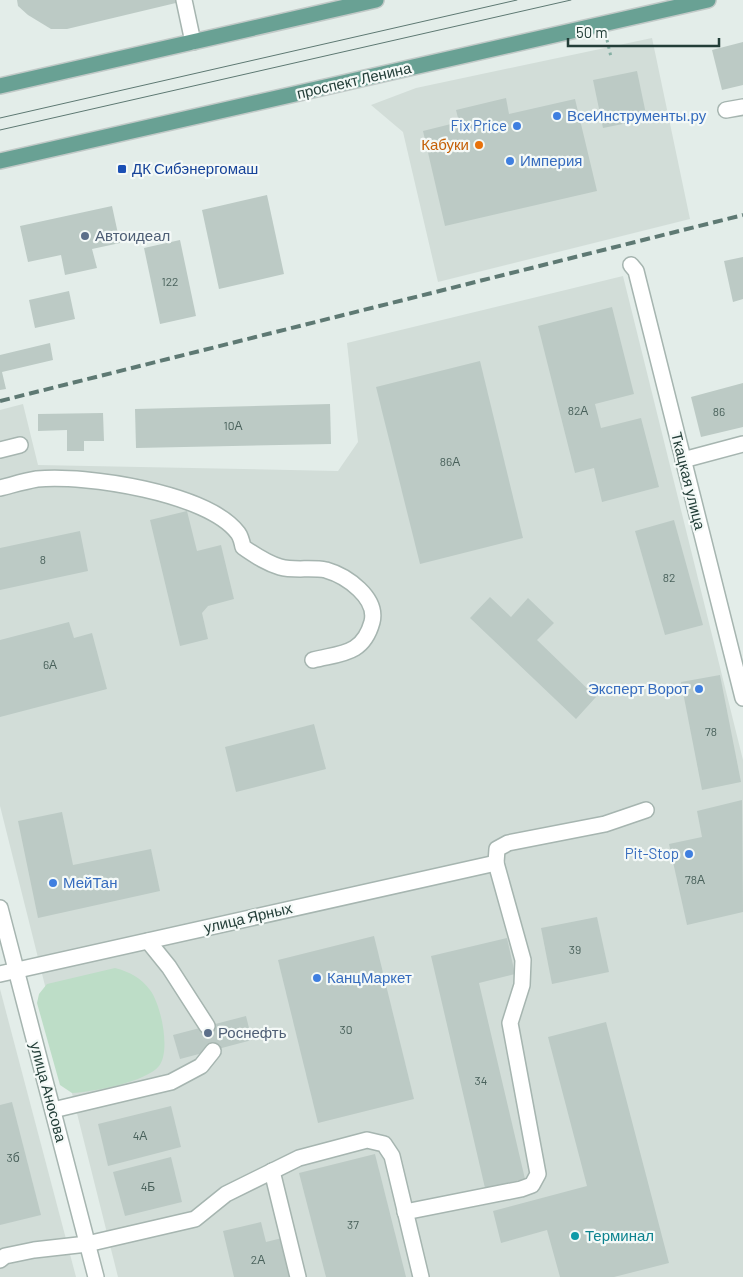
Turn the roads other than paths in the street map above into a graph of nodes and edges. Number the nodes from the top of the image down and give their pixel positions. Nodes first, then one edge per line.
1 (184, 0) edge
2 (376, 0) edge
3 (708, 0) edge
4 (193, 42) junction
5 (0, 86) edge
6 (743, 107) edge
7 (726, 110) dead end
8 (0, 161) edge
9 (631, 265) dead end
10 (743, 444) edge
11 (20, 445) dead end
12 (0, 450) edge
13 (683, 460) junction
14 (0, 488) edge
15 (313, 660) dead end
16 (743, 698) edge
17 (646, 810) dead end
18 (496, 863) junction
19 (0, 908) edge
20 (148, 940) junction
21 (16, 970) junction
22 (0, 974) edge
23 (207, 1026) tunnel mouth
24 (213, 1050) dead end
25 (53, 1110) junction
26 (272, 1171) junction
27 (405, 1212) junction
28 (87, 1244) junction
29 (0, 1260) edge
30 (96, 1277) edge
31 (298, 1277) edge
32 (421, 1277) edge

1 - 4 street
2 - 4 main road
3 - 8 main road, проспект Ленина
4 - 5 main road
6 - 7 street
9 - 13 street, Ткацкая улица
10 - 13 street
11 - 12 street
13 - 16 street, Ткацкая улица
14 - 15 street
17 - 18 street
18 - 20 street, улица Ярных
18 - 27 street
19 - 21 street, улица Аносова
20 - 21 street, улица Ярных
20 - 23 street
21 - 22 street, улица Ярных
21 - 25 street, улица Аносова
24 - 25 street
25 - 28 street, улица Аносова
26 - 27 street
26 - 28 street
26 - 31 street
27 - 32 street
28 - 29 street
28 - 30 street, улица Аносова

